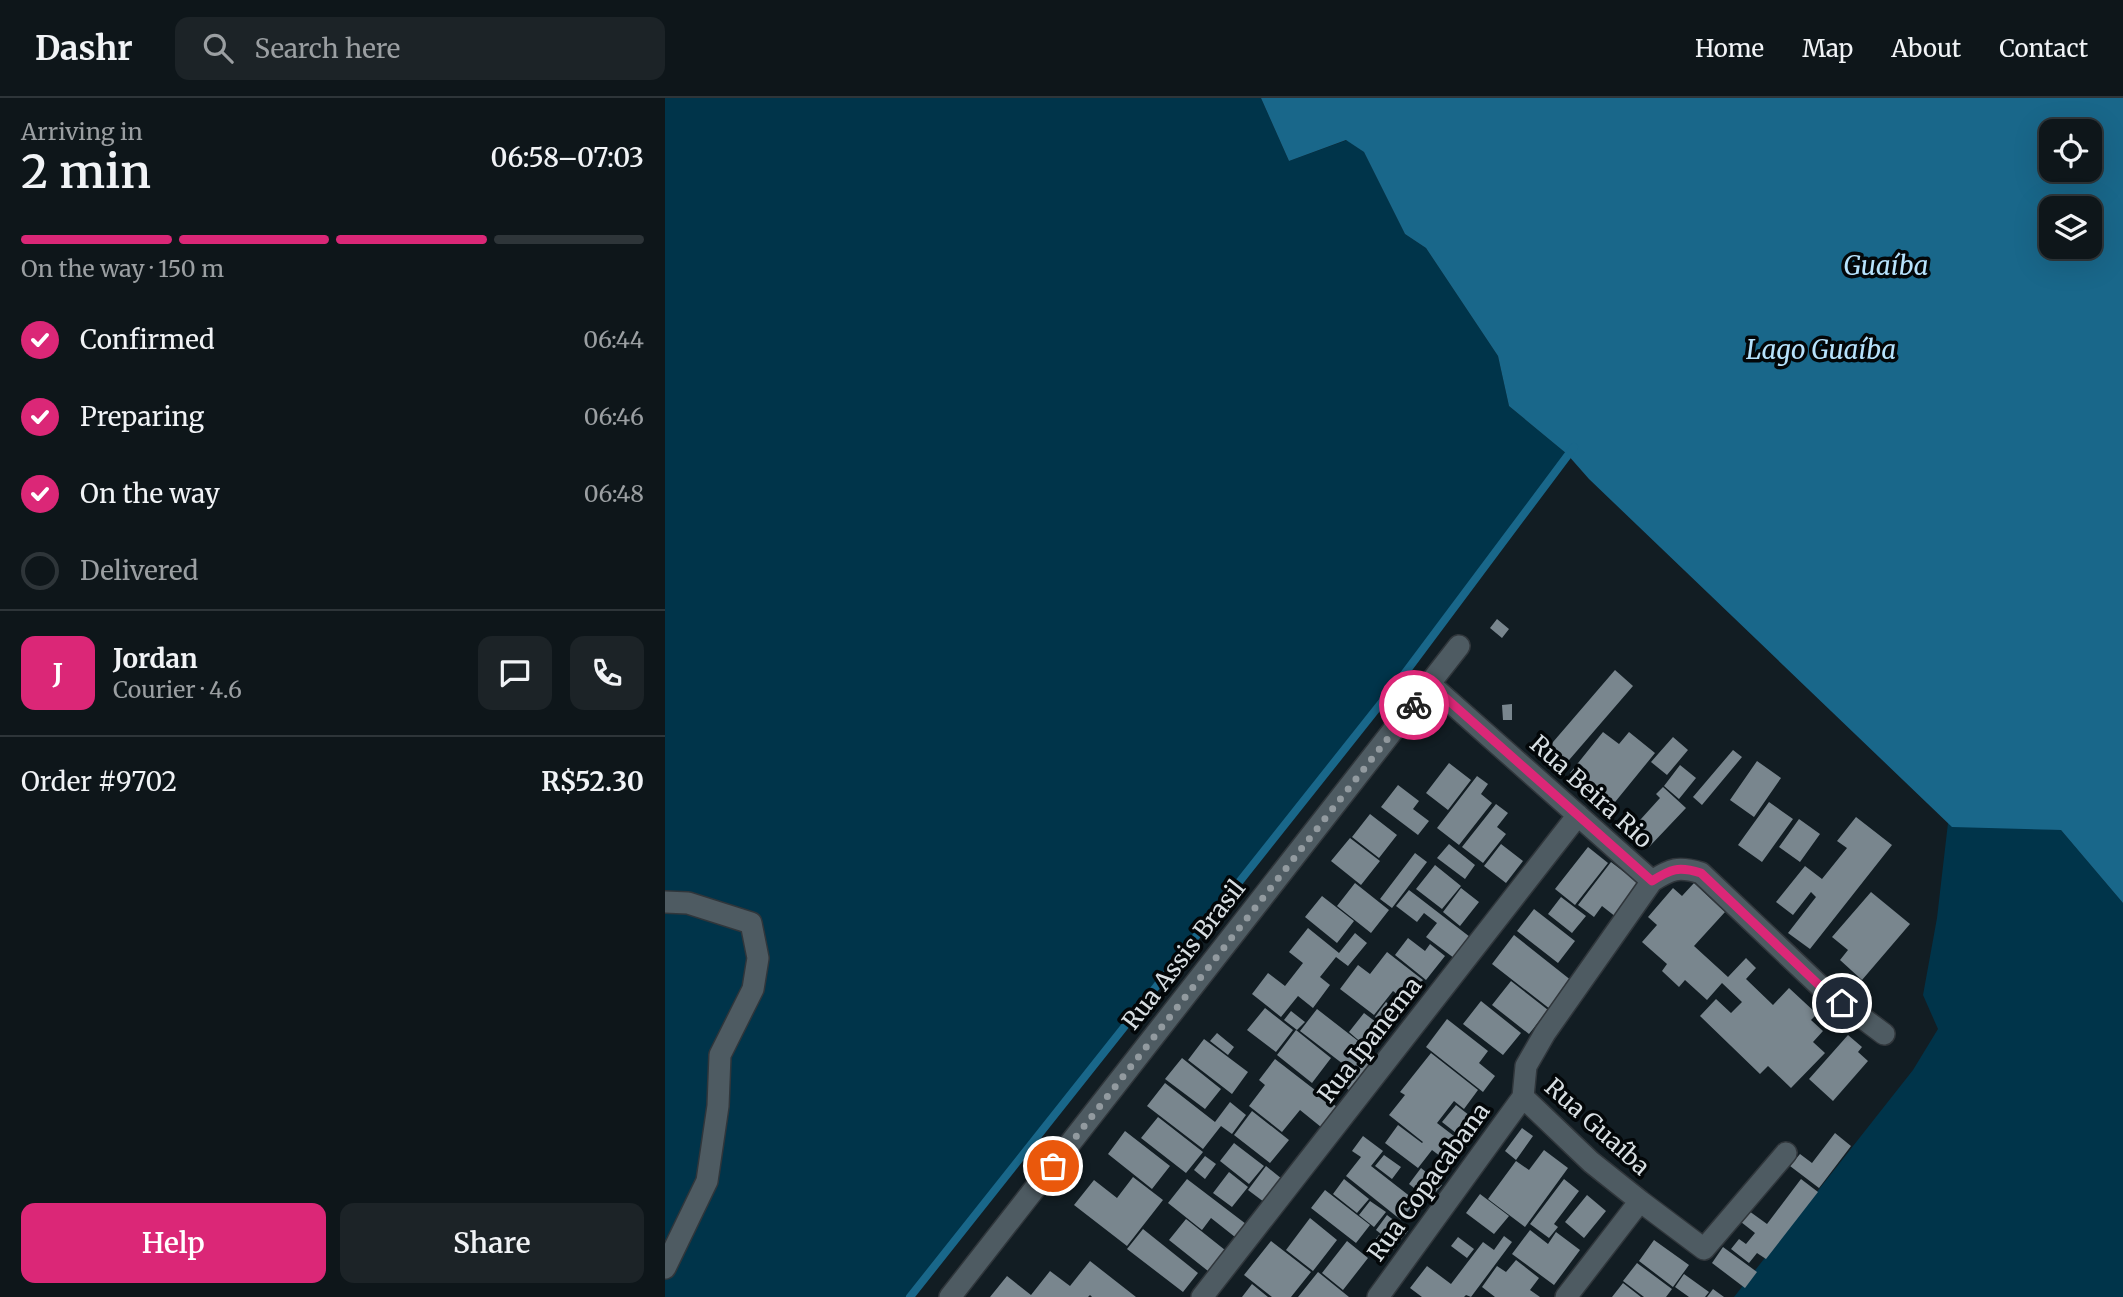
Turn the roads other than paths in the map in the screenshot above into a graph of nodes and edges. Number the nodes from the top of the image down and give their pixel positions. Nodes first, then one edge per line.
1 (1459, 646) dead end
2 (1430, 684) junction
3 (1579, 815) junction
4 (1652, 881) junction
5 (665, 902) edge
6 (1884, 1034) dead end
7 (1523, 1097) junction
8 (1786, 1153) dead end
9 (1640, 1200) junction
10 (665, 1268) edge
11 (950, 1297) edge
12 (1202, 1297) edge
13 (1378, 1297) edge
14 (1566, 1297) edge

1 - 2 street, Rua Assis Brasil
2 - 3 street, Rua Beira Rio
2 - 11 street, Rua Assis Brasil
3 - 4 street, Rua Beira Rio
3 - 12 street, Rua Ipanema
4 - 6 street, Rua Beira Rio
4 - 7 street, Rua Guaíba
5 - 10 street
7 - 9 street, Rua Guaíba
7 - 13 street, Rua Copacabana
8 - 9 street
9 - 14 street, Rua Guaíba

